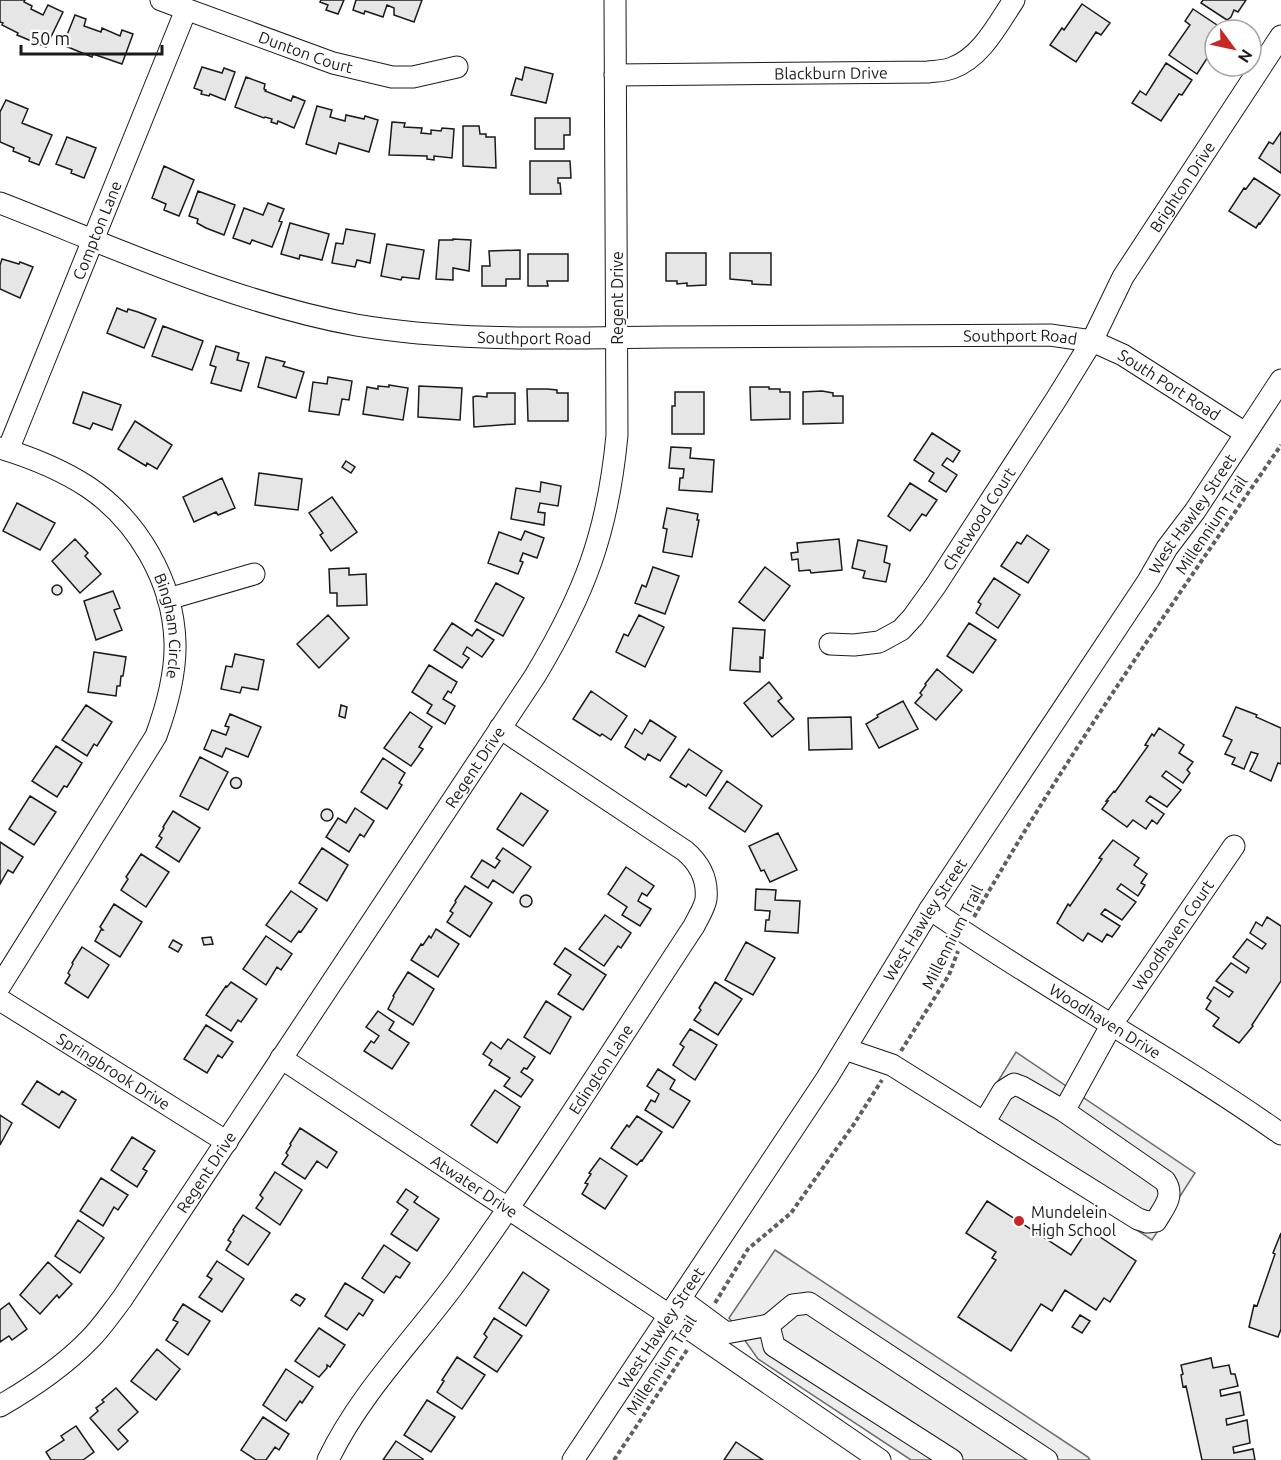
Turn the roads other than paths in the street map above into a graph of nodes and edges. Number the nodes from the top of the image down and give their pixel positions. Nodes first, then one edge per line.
1 (161, 0) edge
2 (615, 0) edge
3 (1014, 0) edge
4 (186, 10) junction
5 (1281, 36) edge
6 (457, 66) dead end
7 (615, 75) junction
8 (0, 203) edge
9 (92, 239) junction
10 (617, 338) junction
11 (1092, 341) junction
12 (1281, 380) edge
13 (1245, 433) junction
14 (4, 449) edge
15 (254, 574) dead end
16 (168, 599) junction
17 (830, 644) dead end
18 (500, 728) junction
19 (1233, 846) dead end
20 (930, 909) junction
21 (0, 986) edge
22 (0, 1000) edge
23 (1112, 1024) junction
24 (845, 1049) junction
25 (281, 1058) junction
26 (1064, 1111) junction
27 (984, 1123) junction
28 (1281, 1134) edge
29 (226, 1142) junction
30 (509, 1208) junction
31 (674, 1307) junction
32 (769, 1326) junction
33 (702, 1327) junction
34 (0, 1406) edge
35 (328, 1460) edge
36 (573, 1460) edge
37 (880, 1460) edge
38 (952, 1460) edge
39 (1047, 1460) edge

1 - 4 street, Dunton Court
2 - 7 street, Regent Drive
3 - 7 street, Blackburn Drive
4 - 6 street, Dunton Court
4 - 9 street, Compton Lane
5 - 11 street, Brighton Drive
7 - 10 street, Regent Drive
8 - 9 street, Southport Road
9 - 10 street, Southport Road
9 - 14 street, Compton Lane
10 - 11 street, Southport Road
10 - 18 street, Regent Drive
11 - 13 street, South Port Road
11 - 17 street, Chetwood Court
12 - 13 street, West Hawley Street
13 - 20 street, West Hawley Street
14 - 16 street, Bingham Circle
15 - 16 street
16 - 21 street, Bingham Circle
18 - 25 street, Regent Drive
18 - 30 street, Edington Lane
19 - 23 street, Woodhaven Court
20 - 23 street, Woodhaven Drive
20 - 24 street, West Hawley Street
22 - 29 street, Springbrook Drive
23 - 26 street, Woodhaven Court
23 - 28 street, Woodhaven Drive
24 - 27 street
24 - 31 street, West Hawley Street
25 - 29 street, Regent Drive
25 - 30 street, Atwater Drive
26 - 27 street
26 - 27 street
29 - 34 street, Regent Drive
30 - 31 street, Atwater Drive
30 - 35 street, Edington Lane
31 - 33 street, Atwater Drive
31 - 36 street, West Hawley Street
32 - 33 street
32 - 38 street
32 - 39 street
33 - 37 street

